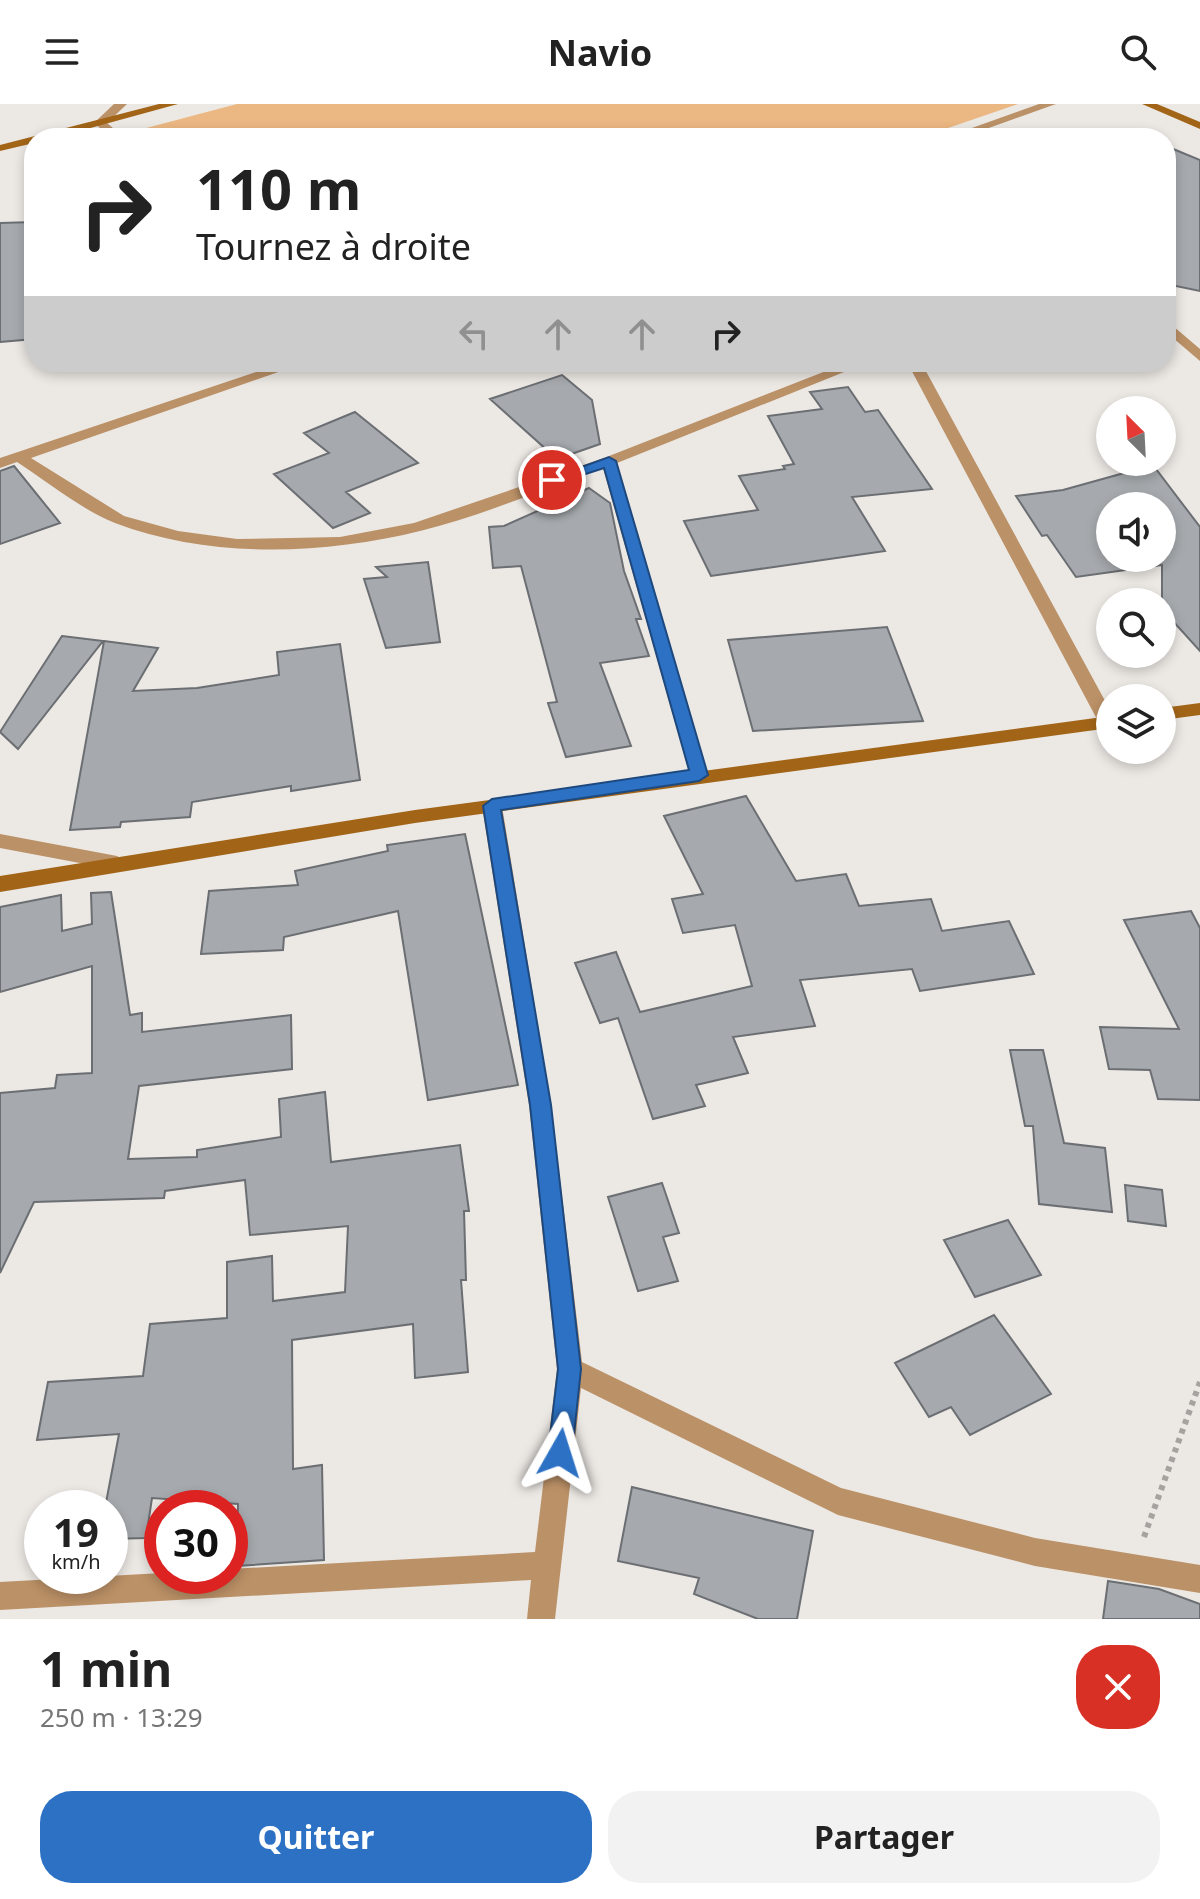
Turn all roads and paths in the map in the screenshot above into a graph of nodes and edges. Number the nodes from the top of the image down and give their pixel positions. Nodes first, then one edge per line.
1 (121, 104) edge
2 (172, 104) edge
3 (1050, 104) edge
4 (1148, 104) edge
5 (100, 123) junction
6 (1200, 126) edge
7 (80, 128) edge
8 (106, 128) edge
9 (979, 128) edge
10 (24, 142) edge
11 (0, 148) edge
12 (1176, 334) edge
13 (1200, 357) edge
14 (270, 372) edge
15 (836, 372) edge
16 (919, 372) edge
17 (19, 457) junction
18 (609, 461) junction
19 (0, 463) edge
20 (1096, 698) edge
21 (1200, 709) edge
22 (1176, 712) edge
23 (1096, 724) edge
24 (699, 775) junction
25 (492, 806) junction
26 (0, 841) edge
27 (117, 863) junction
28 (0, 884) edge
29 (570, 1369) junction
30 (1200, 1382) edge
31 (548, 1565) junction
32 (1133, 1568) junction
33 (1200, 1579) edge
34 (0, 1596) edge
35 (541, 1619) edge

1 - 5 street
2 - 5 street
3 - 9 street
4 - 6 street
5 - 7 street
5 - 8 street
10 - 11 street
12 - 13 street
14 - 17 street
15 - 18 street
16 - 20 street
17 - 18 street
17 - 19 street
18 - 24 street
21 - 22 street
23 - 24 street
24 - 25 street
25 - 27 street
25 - 29 street
26 - 27 street
27 - 28 street
29 - 31 street
29 - 32 street
30 - 32 path
31 - 34 street
31 - 35 street
32 - 33 street

